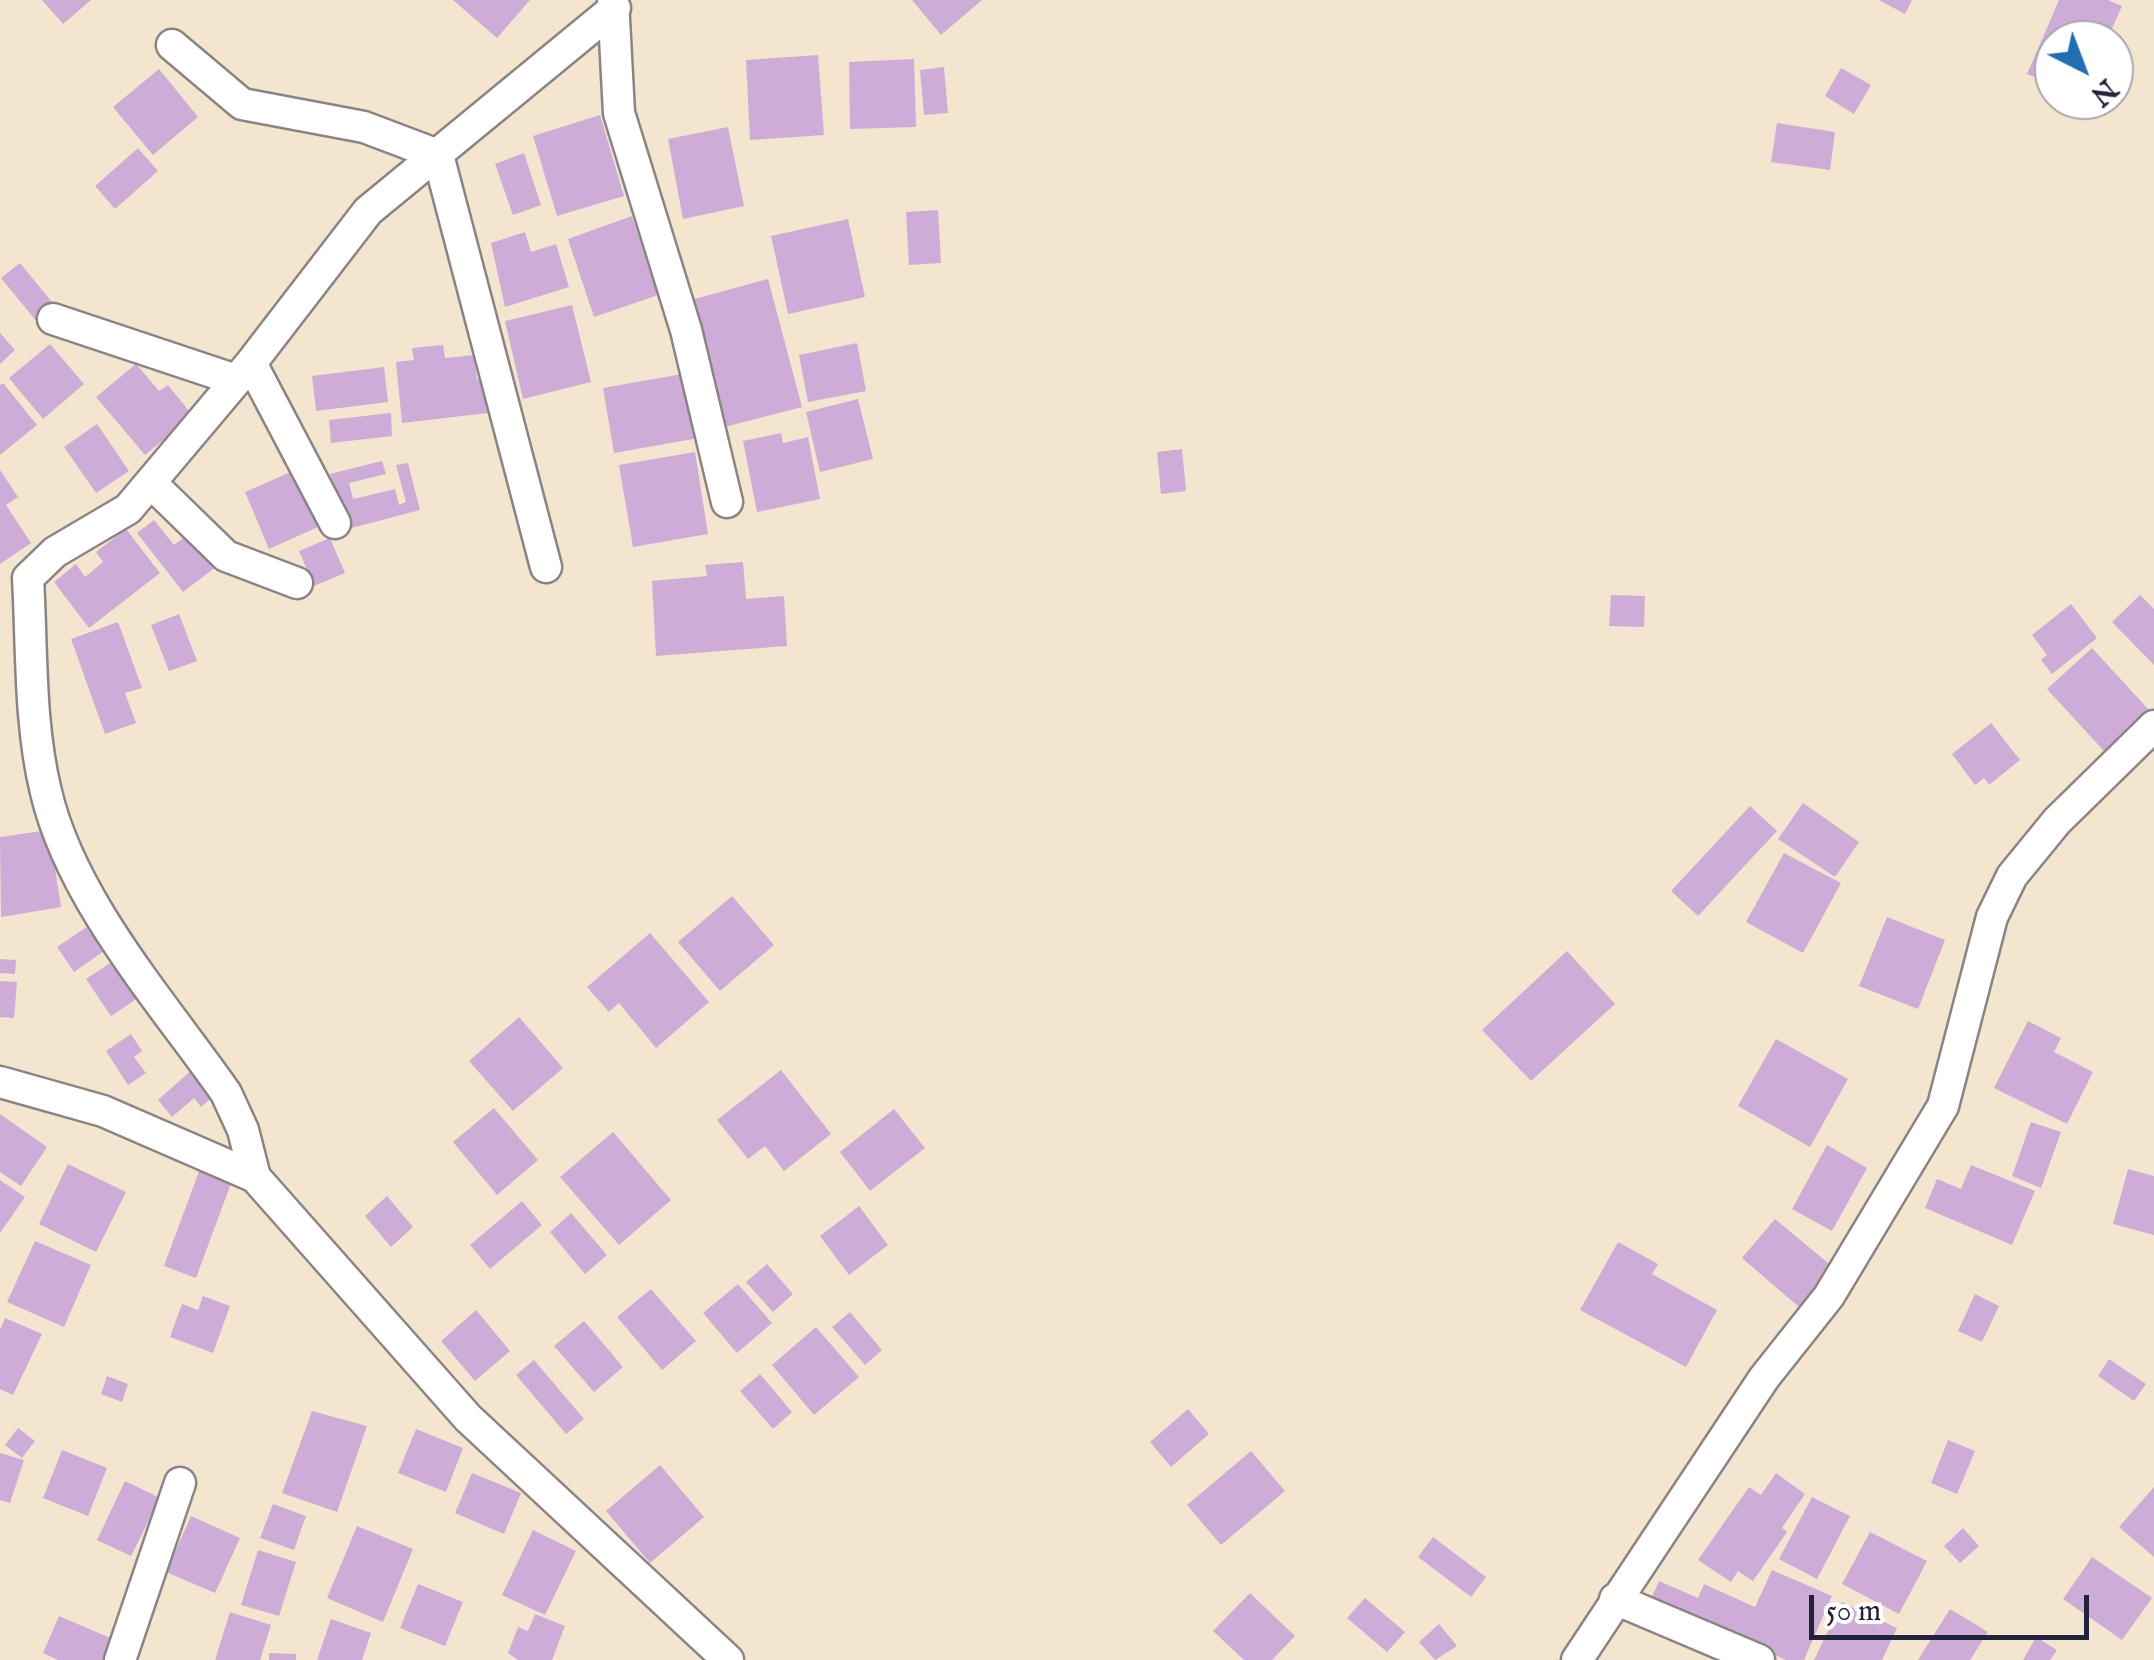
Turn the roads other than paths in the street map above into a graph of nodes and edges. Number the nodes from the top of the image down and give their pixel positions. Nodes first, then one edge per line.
1 (614, 4) edge
2 (172, 46) dead end
3 (438, 155) junction
4 (54, 319) dead end
5 (244, 372) junction
6 (152, 483) junction
7 (727, 502) dead end
8 (335, 522) dead end
9 (546, 567) dead end
10 (297, 584) dead end
11 (2154, 726) edge
12 (0, 1082) edge
13 (255, 1177) junction
14 (180, 1483) dead end
15 (1615, 1599) junction
16 (120, 1660) edge
17 (728, 1660) edge
18 (1577, 1660) edge
19 (1759, 1660) edge

1 - 3 street
1 - 7 street
2 - 3 street
3 - 5 street
3 - 9 street
4 - 5 street
5 - 6 street
5 - 8 street
6 - 10 street
6 - 13 street
11 - 15 street
12 - 13 street
13 - 17 street
14 - 16 street
15 - 18 street
15 - 19 street

